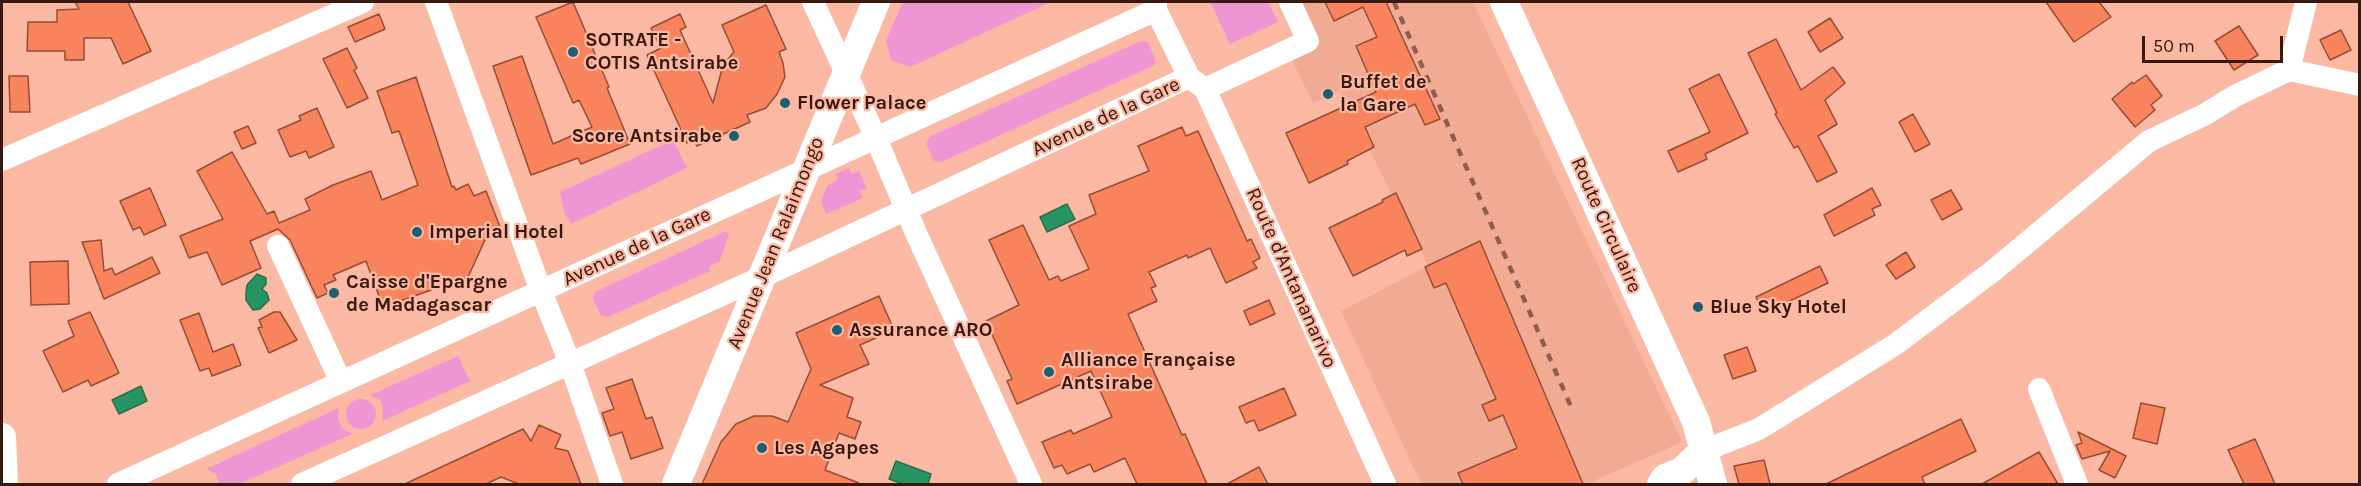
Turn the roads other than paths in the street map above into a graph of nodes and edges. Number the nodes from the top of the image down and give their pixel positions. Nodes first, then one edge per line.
1 (363, 2) edge
2 (436, 2) edge
3 (813, 2) edge
4 (876, 2) edge
5 (1290, 2) edge
6 (1504, 2) edge
7 (2306, 2) edge
8 (1156, 6) edge
9 (2289, 70) junction
10 (846, 73) junction
11 (1197, 83) junction
12 (2360, 85) edge
13 (876, 138) junction
14 (2, 160) edge
15 (804, 171) junction
16 (906, 210) junction
17 (278, 246) dead end
18 (762, 277) junction
19 (541, 291) junction
20 (570, 363) junction
21 (341, 382) junction
22 (2039, 389) dead end
23 (2, 437) edge
24 (1702, 451) junction
25 (1672, 478) edge
26 (1712, 483) edge
27 (4, 484) edge
28 (118, 484) edge
29 (302, 484) edge
30 (612, 484) edge
31 (676, 484) edge
32 (1031, 484) edge
33 (1385, 484) edge
34 (2077, 484) edge

1 - 14 street
2 - 19 street
3 - 10 street
4 - 10 main road, Avenue Jean Ralaimongo
5 - 11 street, Avenue de la Gare
6 - 24 main road, Route Circulaire
7 - 9 street
8 - 11 street, Route d'Antananarivo
8 - 13 street, Avenue de la Gare
9 - 12 street
9 - 24 street
10 - 13 street
10 - 15 main road, Avenue Jean Ralaimongo
11 - 16 street, Avenue de la Gare
11 - 33 street, Route d'Antananarivo
13 - 15 street, Avenue de la Gare
13 - 16 street
15 - 18 main road, Avenue Jean Ralaimongo
15 - 19 street, Avenue de la Gare
16 - 18 street, Avenue de la Gare
16 - 32 street
17 - 21 street
18 - 20 street, Avenue de la Gare
18 - 31 main road, Avenue Jean Ralaimongo
19 - 20 street
19 - 21 street, Avenue de la Gare
20 - 29 street, Avenue de la Gare
20 - 30 street
21 - 28 street, Avenue de la Gare
22 - 34 street
23 - 27 main road
24 - 25 main road
24 - 26 main road, Route Circulaire
25 - 26 main road

